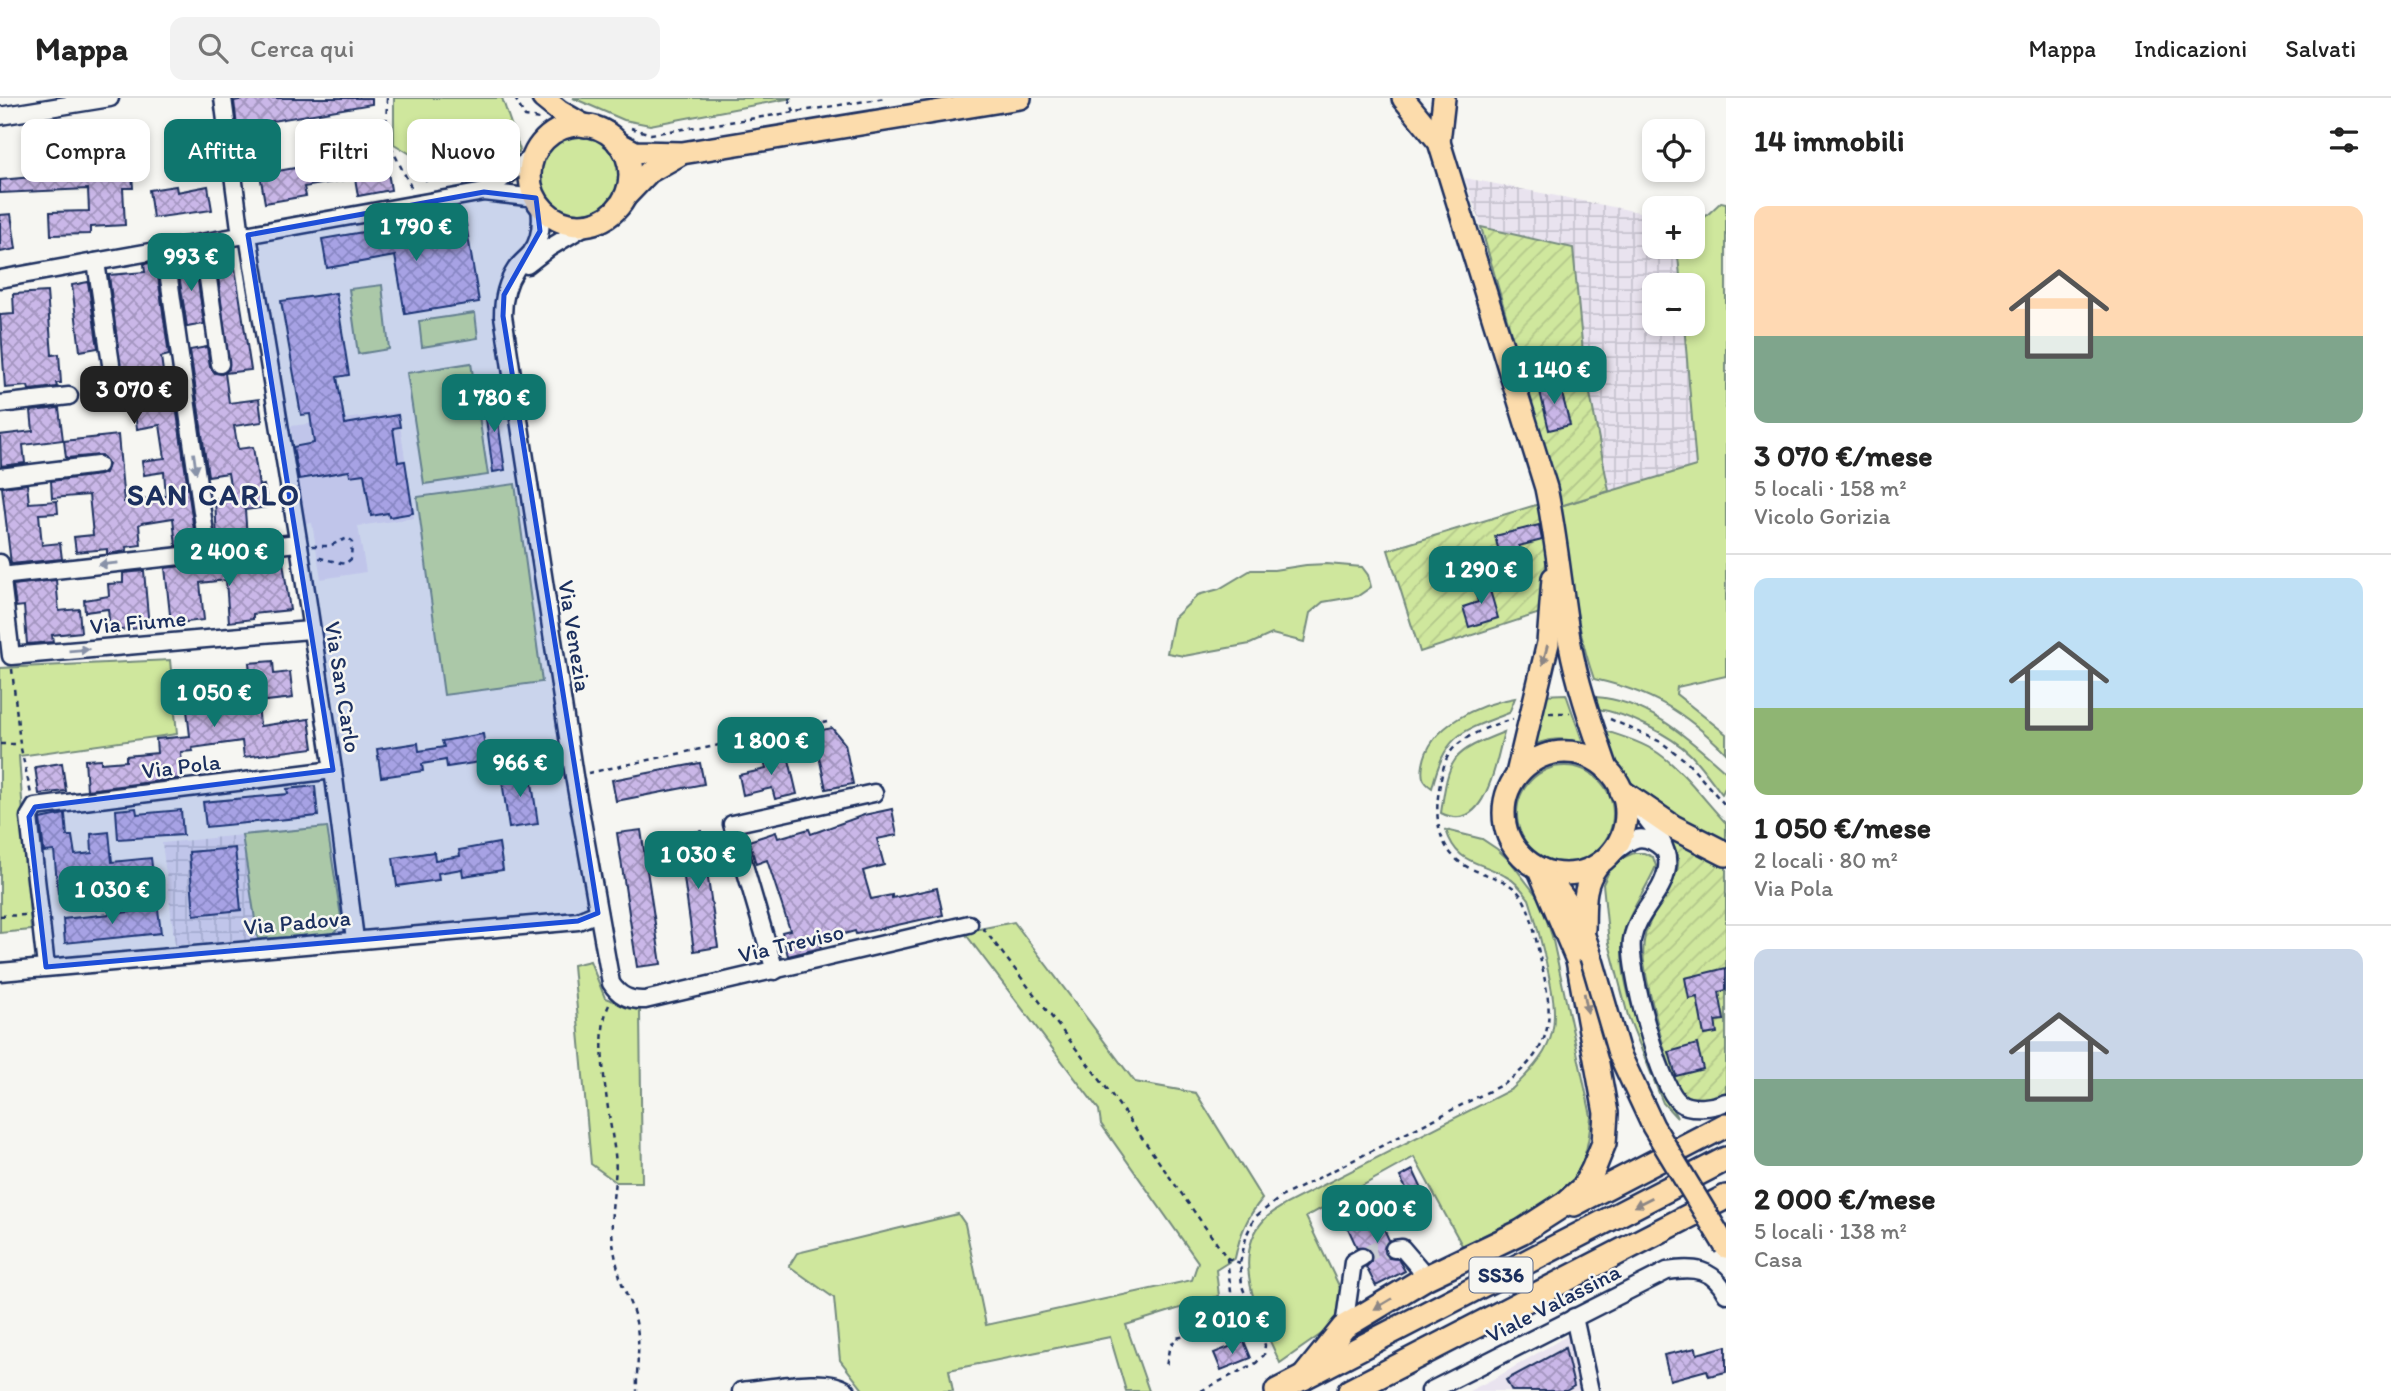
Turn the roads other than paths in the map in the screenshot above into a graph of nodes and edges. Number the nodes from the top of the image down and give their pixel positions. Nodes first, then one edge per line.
1 (110, 98) edge
2 (223, 98) edge
3 (543, 98) edge
4 (1020, 98) edge
5 (1403, 98) edge
6 (1444, 98) edge
7 (533, 108) edge
8 (0, 116) edge
9 (592, 122) junction
10 (618, 142) junction
11 (1439, 142) junction
12 (540, 148) junction
13 (682, 153) junction
14 (484, 191) junction
15 (626, 196) junction
16 (538, 202) junction
17 (587, 225) junction
18 (245, 235) junction
19 (203, 243) junction
20 (165, 250) junction
21 (96, 262) junction
22 (512, 278) junction
23 (0, 279) edge
24 (220, 364) dead end
25 (112, 370) dead end
26 (69, 396) dead end
27 (0, 404) edge
28 (98, 465) dead end
29 (0, 477) edge
30 (1557, 538) junction
31 (299, 550) junction
32 (208, 554) junction
33 (1, 569) edge
34 (2, 600) edge
35 (310, 630) junction
36 (1607, 769) junction
37 (333, 771) junction
38 (1517, 774) junction
39 (1622, 792) junction
40 (874, 793) dead end
41 (1666, 851) junction
42 (1726, 854) edge
43 (1601, 862) junction
44 (1540, 870) junction
45 (597, 913) junction
46 (970, 924) road end
47 (1583, 931) junction
48 (355, 939) junction
49 (46, 967) junction
50 (775, 971) junction
51 (0, 972) edge
52 (620, 994) joint
53 (1726, 1102) edge
54 (1726, 1125) edge
55 (1726, 1160) edge
56 (1726, 1197) edge
57 (1726, 1214) edge
58 (1521, 1232) junction
59 (1726, 1247) edge
60 (1394, 1249) dead end
61 (1362, 1257) dead end
62 (1427, 1277) junction
63 (1726, 1294) edge
64 (1574, 1317) junction
65 (1343, 1327) junction
66 (1386, 1372) junction
67 (1303, 1378) junction
68 (741, 1391) edge
69 (846, 1391) edge
70 (1277, 1391) edge
71 (1350, 1391) edge
72 (1430, 1391) edge
73 (1591, 1391) edge

1 - 8 street
2 - 18 street, Via San Carlo
3 - 9 main road
4 - 13 main road
5 - 11 main road
6 - 11 main road
7 - 12 main road
9 - 10 main road
9 - 12 main road
10 - 13 main road
10 - 15 main road
11 - 30 main road
12 - 14 street
12 - 16 main road
13 - 15 main road
14 - 16 street
14 - 18 street
15 - 17 main road
16 - 17 main road
16 - 22 street, Via Venezia
17 - 22 street
18 - 19 street
18 - 31 street, Via San Carlo
19 - 20 street
19 - 24 street
20 - 21 street
20 -> 32 street
21 - 23 street
21 - 25 street
22 - 45 street, Via Venezia
26 - 27 street
28 - 29 street
30 - 36 main road
30 -> 38 main road
31 - 32 street
31 - 35 street, Via San Carlo
32 -> 33 street
33 - 34 street
34 -> 35 street, Via Fiume
35 - 37 street, Via San Carlo
36 - 38 main road
36 - 39 main road
37 - 48 street, Via San Carlo
37 - 49 street, Via Pola
38 - 44 main road
39 - 41 street
39 - 42 highway
39 - 43 main road
40 - 50 street
41 - 43 street
41 - 53 street
43 - 44 main road
43 - 47 main road
44 - 47 main road
44 -> 58 highway
45 - 48 street, Via Padova
45 - 52 street, Via Venezia
46 - 50 street, Via Treviso
47 - 59 main road, bridge
48 - 49 street, Via Padova
49 - 51 street, Via Padova
50 - 52 street, Via Treviso
54 - 58 highway
55 -> 67 highway, SS36
56 - 66 highway, SS36
57 - 66 highway
58 - 62 highway
60 - 62 street
61 - 65 street
62 -> 65 highway
63 - 64 street, Viale Valassina
64 - 72 street, Viale Valassina
64 - 73 street
65 - 67 highway
66 - 71 highway, SS36
67 - 70 highway, SS36
68 - 69 street

